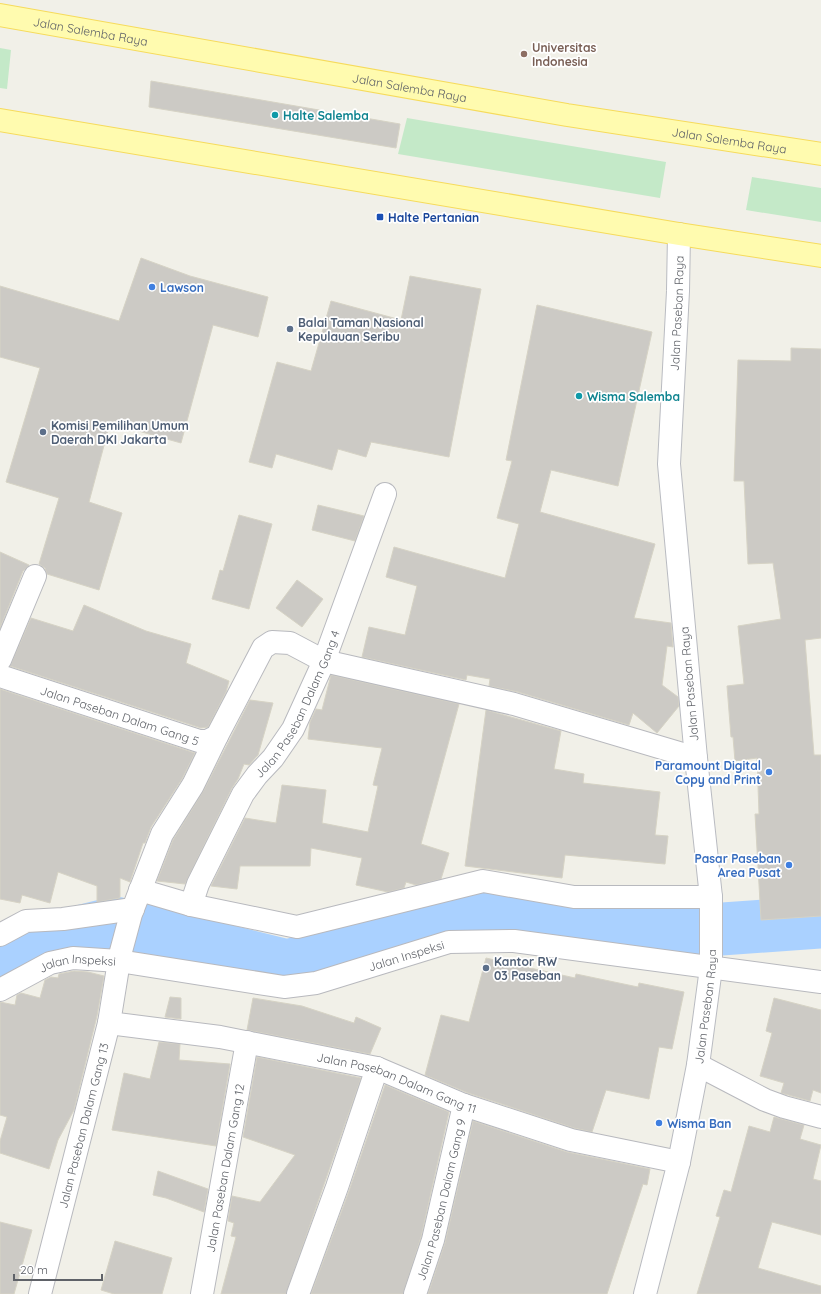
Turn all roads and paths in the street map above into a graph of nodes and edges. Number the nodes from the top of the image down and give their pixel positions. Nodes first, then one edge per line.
1 (0, 15) edge
2 (0, 120) edge
3 (821, 154) edge
4 (679, 234) junction
5 (821, 256) edge
6 (385, 494) dead end
7 (35, 576) dead end
8 (0, 660) edge
9 (324, 661) junction
10 (0, 676) edge
11 (217, 736) junction
12 (696, 758) junction
13 (135, 904) junction
14 (192, 905) junction
15 (712, 906) junction
16 (0, 935) edge
17 (119, 958) junction
18 (711, 963) junction
19 (821, 982) edge
20 (0, 990) edge
21 (109, 1023) junction
22 (246, 1042) junction
23 (698, 1065) junction
24 (377, 1068) junction
25 (464, 1104) junction
26 (821, 1117) edge
27 (679, 1162) junction
28 (40, 1294) edge
29 (202, 1294) edge
30 (298, 1294) edge
31 (415, 1294) edge
32 (645, 1294) edge

1 - 3 main road, Jalan Salemba Raya
2 - 4 main road
4 - 5 main road
4 - 12 street, Jalan Paseban Raya
6 - 9 street, Jalan Paseban Dalam Gang 4
7 - 8 street
9 - 11 street, Jalan Paseban Dalam Gang 5
9 - 12 street, Jalan Paseban Dalam Gang 5
9 - 14 street, Jalan Paseban Dalam Gang 4
10 - 11 street, Jalan Paseban Dalam Gang 5
11 - 13 street
12 - 15 street, Jalan Paseban Raya
13 - 14 street
13 - 16 street
13 - 17 street, Jalan Paseban Dalam Gang 13
14 - 15 street
15 - 18 street, Jalan Paseban Raya
17 - 18 street, Jalan Inspeksi
17 - 20 street, Jalan Inspeksi
17 - 21 street, Jalan Paseban Dalam Gang 13
18 - 19 street, Jalan Inspeksi
18 - 23 street, Jalan Paseban Raya
21 - 22 street, Jalan Paseban Dalam Gang 11
21 - 28 street, Jalan Paseban Dalam Gang 13
22 - 24 street, Jalan Paseban Dalam Gang 11
22 - 29 street, Jalan Paseban Dalam Gang 12
23 - 26 street
23 - 27 street, Jalan Paseban Raya
24 - 25 street, Jalan Paseban Dalam Gang 11
24 - 30 street
25 - 27 street, Jalan Paseban Dalam Gang 11
25 - 31 street, Jalan Paseban Dalam Gang 9
27 - 32 street, Jalan Paseban Raya

